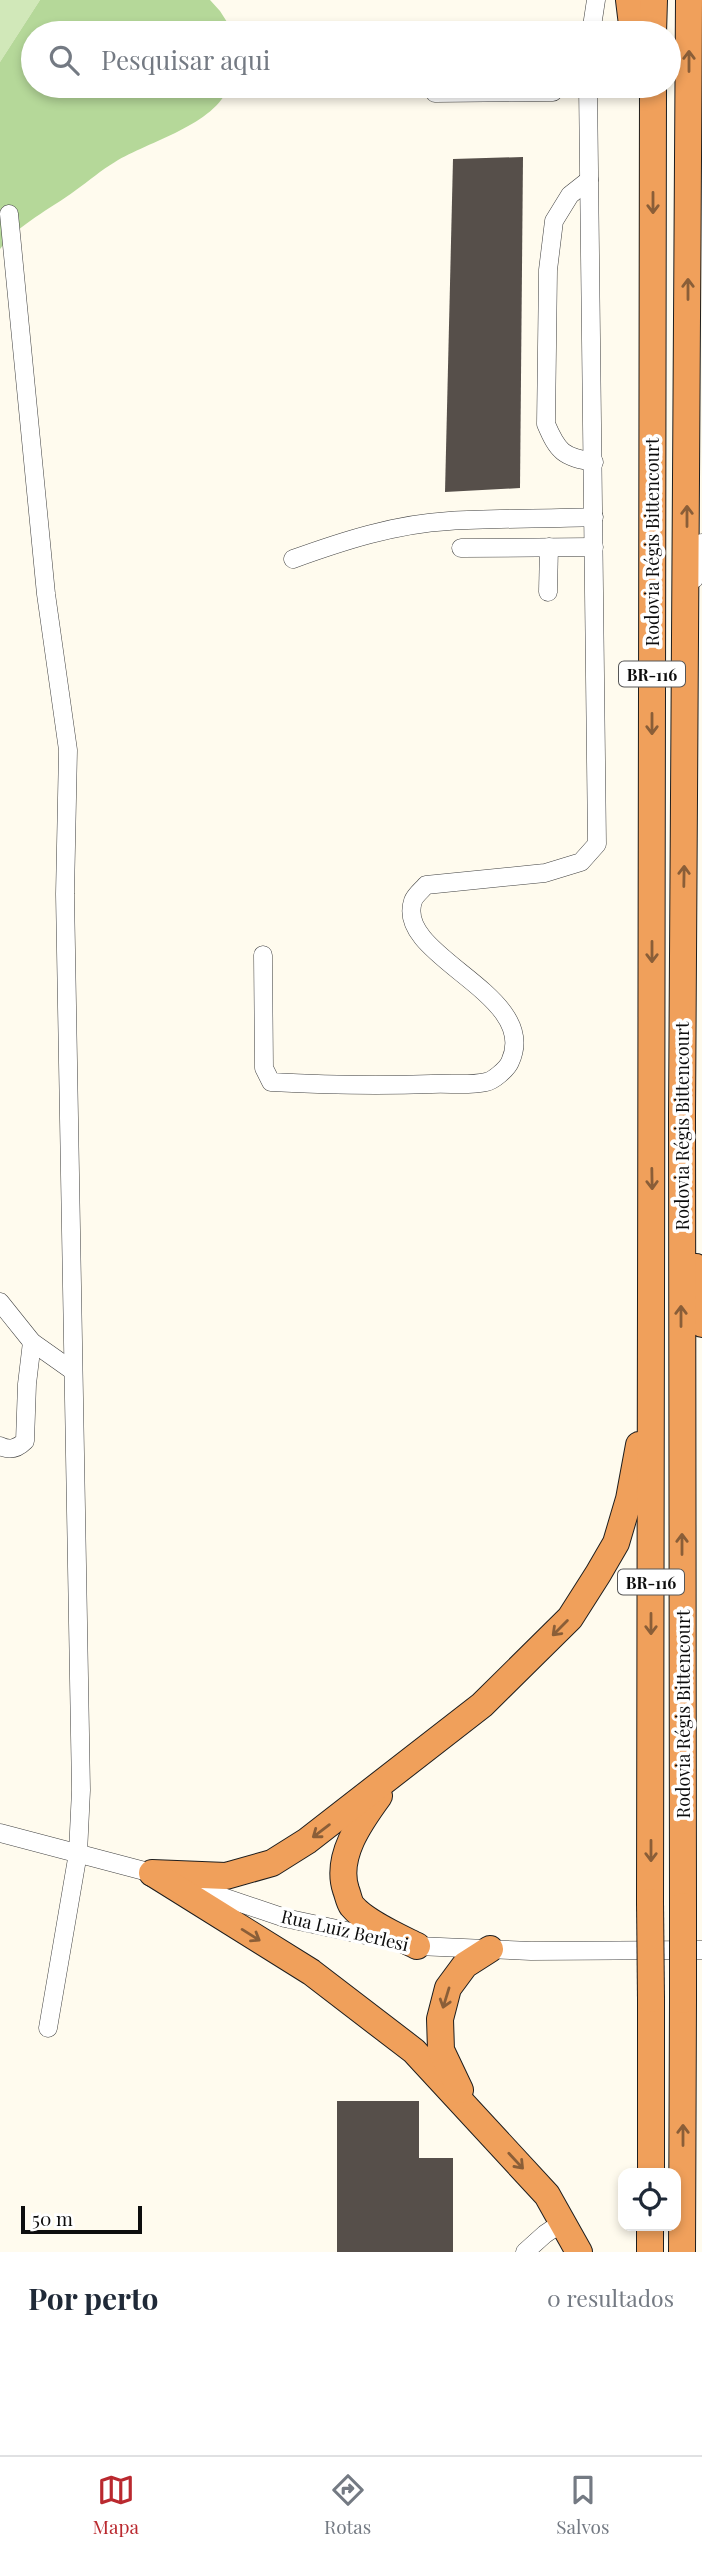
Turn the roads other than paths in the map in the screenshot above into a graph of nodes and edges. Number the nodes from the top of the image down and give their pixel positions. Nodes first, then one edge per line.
1 (596, 0) edge
2 (629, 0) edge
3 (654, 0) edge
4 (689, 0) edge
5 (593, 21) edge
6 (632, 21) edge
7 (653, 21) edge
8 (588, 98) edge
9 (644, 98) edge
10 (653, 98) edge
11 (653, 152) junction
12 (589, 180) junction
13 (9, 214) dead end
14 (594, 462) junction
15 (594, 517) junction
16 (702, 543) edge
17 (549, 547) junction
18 (594, 547) junction
19 (461, 548) dead end
20 (293, 559) dead end
21 (548, 592) dead end
22 (687, 609) junction
23 (263, 955) dead end
24 (682, 1115) junction
25 (652, 1262) junction
26 (0, 1302) edge
27 (701, 1313) edge
28 (32, 1342) junction
29 (73, 1371) junction
30 (0, 1446) edge
31 (395, 1774) junction
32 (0, 1833) edge
33 (78, 1853) junction
34 (152, 1873) junction
35 (418, 1947) junction
36 (490, 1949) junction
37 (702, 1950) edge
38 (48, 2028) dead end
39 (470, 2111) junction
40 (651, 2168) edge
41 (564, 2222) junction
42 (650, 2231) edge
43 (525, 2252) edge
44 (566, 2252) edge
45 (579, 2252) edge
46 (650, 2252) edge
47 (682, 2252) edge

1 - 5 street
2 - 6 highway
3 - 7 highway
22 -> 4 highway, Rodovia Régis Bittencourt / BR-116
8 - 12 street
9 - 11 highway
10 - 11 highway, Rodovia Régis Bittencourt / BR-116
11 -> 25 highway, Rodovia Régis Bittencourt / BR-116
12 - 14 street
12 - 14 street
13 - 29 street
14 - 15 street
15 - 18 street
15 - 20 street
16 - 22 street
17 - 18 street
17 - 19 street
17 - 21 street
18 - 23 street
24 -> 22 highway, Rodovia Régis Bittencourt / BR-116
24 - 27 highway
47 -> 24 highway, Rodovia Régis Bittencourt / BR-116, bridge
25 -> 31 highway
25 -> 40 highway, Rodovia Régis Bittencourt / BR-116, bridge
26 - 28 street
28 - 29 street
28 - 30 street
29 - 33 street
31 -> 34 highway
31 - 35 highway
32 - 33 street, Rua Luiz Berlesi
33 - 34 street, Rua Luiz Berlesi
33 - 38 street
34 - 35 street, Rua Luiz Berlesi
34 -> 39 highway
35 - 36 street, Rua Luiz Berlesi
36 - 37 street, Rua Luiz Berlesi
36 -> 39 highway
39 -> 41 highway
41 - 43 street
41 - 44 street
41 - 45 highway
42 - 46 highway

